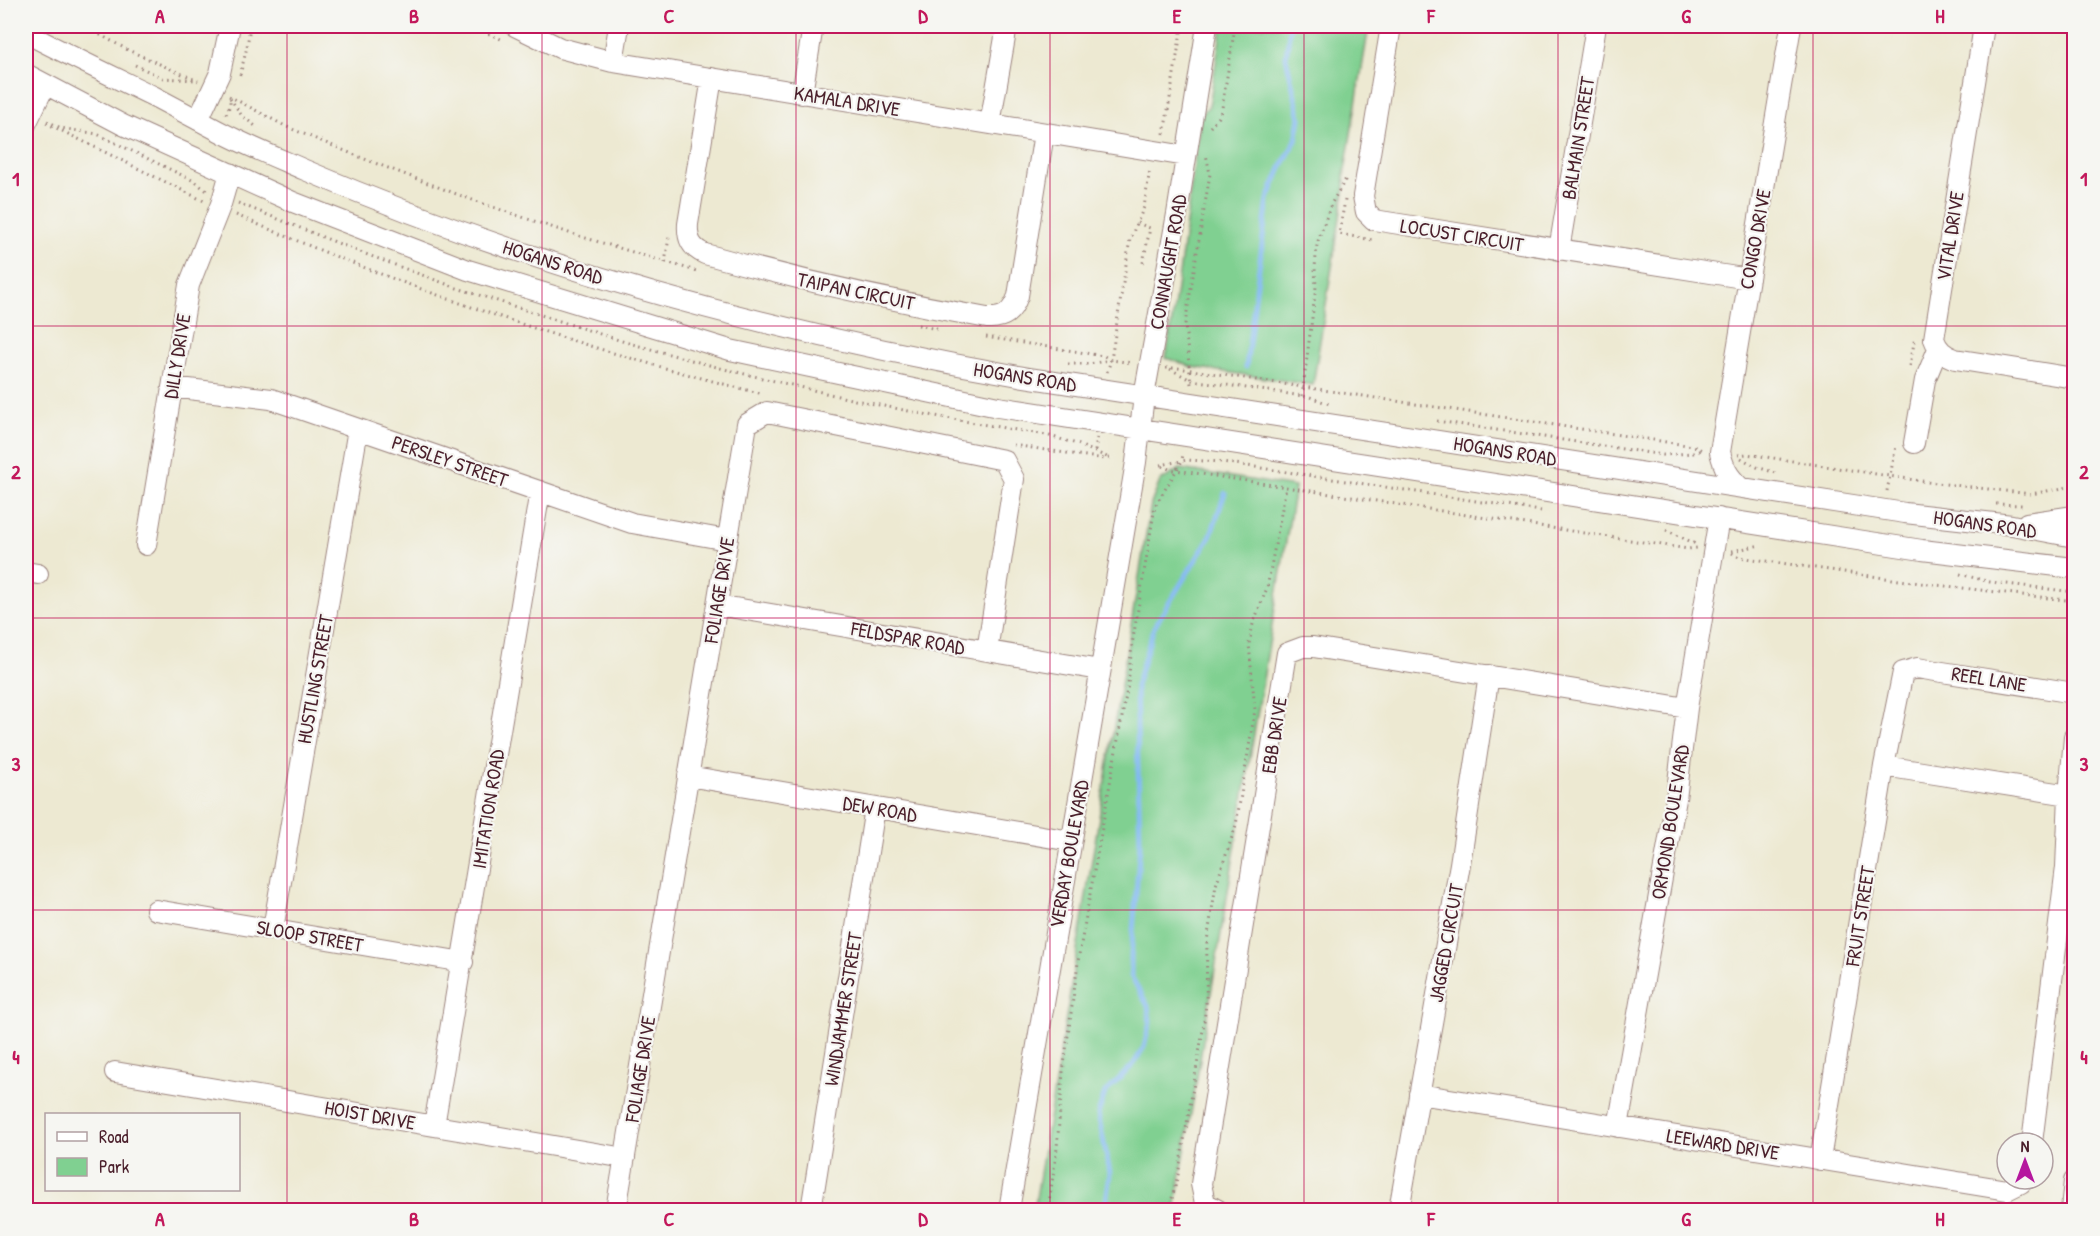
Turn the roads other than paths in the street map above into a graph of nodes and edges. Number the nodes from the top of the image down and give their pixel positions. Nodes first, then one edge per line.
1 (230, 26) edge
2 (515, 26) edge
3 (619, 26) edge
4 (813, 26) edge
5 (1007, 26) edge
6 (1207, 26) edge
7 (1391, 26) edge
8 (1596, 26) edge
9 (1791, 26) edge
10 (1984, 26) edge
11 (26, 33) edge
12 (613, 62) junction
13 (26, 74) edge
14 (712, 78) junction
15 (45, 85) junction
16 (802, 94) junction
17 (29, 117) edge
18 (198, 120) junction
19 (990, 124) junction
20 (1044, 133) junction
21 (1186, 156) junction
22 (230, 173) junction
23 (1559, 250) junction
24 (1749, 279) junction
25 (1938, 349) junction
26 (2074, 378) edge
27 (172, 387) junction
28 (1144, 396) junction
29 (358, 429) junction
30 (1140, 429) junction
31 (1914, 443) dead end
32 (1720, 452) junction
33 (1682, 478) junction
34 (1740, 487) junction
35 (540, 492) junction
36 (1129, 498) joint
37 (2074, 516) edge
38 (1719, 518) junction
39 (2012, 525) junction
40 (2074, 537) edge
41 (727, 540) junction
42 (146, 546) dead end
43 (2074, 568) edge
44 (717, 605) junction
45 (987, 651) junction
46 (1100, 670) junction
47 (1903, 672) joint
48 (1489, 675) junction
49 (2074, 693) edge
50 (1687, 708) junction
51 (2074, 737) edge
52 (1884, 766) junction
53 (688, 776) junction
54 (2069, 795) junction
55 (875, 808) junction
56 (1071, 841) junction
57 (156, 910) dead end
58 (273, 929) junction
59 (463, 962) junction
60 (115, 1072) dead end
61 (1419, 1094) junction
62 (434, 1126) junction
63 (1618, 1127) junction
64 (2033, 1131) edge
65 (625, 1158) junction
66 (1820, 1160) junction
67 (2074, 1181) edge
68 (1995, 1188) edge
69 (616, 1210) edge
70 (811, 1210) edge
71 (1009, 1210) edge
72 (1218, 1210) edge
73 (1399, 1210) edge
74 (2071, 1210) edge

1 - 18 street
2 - 12 street, KAMALA DRIVE
3 - 12 street
4 - 16 street
5 - 19 street
6 - 21 street, CONNAUGHT ROAD
7 - 23 street, LOCUST CIRCUIT
8 - 23 street, BALMAIN STREET
9 - 24 street, CONGO DRIVE
10 - 25 street, VITAL DRIVE
11 - 18 street, HOGANS ROAD
12 - 14 street, KAMALA DRIVE
13 - 15 street, HOGANS ROAD
14 - 16 street, KAMALA DRIVE
14 - 20 street, TAIPAN CIRCUIT
15 - 17 street
15 - 22 street, HOGANS ROAD
16 - 19 street, KAMALA DRIVE
18 - 28 street, HOGANS ROAD
19 - 20 street, KAMALA DRIVE
20 - 21 street, KAMALA DRIVE
21 - 28 street, CONNAUGHT ROAD
22 - 27 street, DILLY DRIVE
22 - 30 street, HOGANS ROAD
23 - 24 street, LOCUST CIRCUIT
24 - 32 street, CONGO DRIVE
25 - 26 street
25 - 31 street, VITAL DRIVE
27 - 29 street, PERSLEY STREET
27 - 42 street, DILLY DRIVE
28 - 30 street, CONNAUGHT ROAD
28 - 33 street, HOGANS ROAD
29 - 35 street, PERSLEY STREET
29 - 58 street, HUSTLING STREET
30 - 36 street, CONNAUGHT ROAD
30 - 38 street, HOGANS ROAD
32 - 33 street
32 - 34 street
33 - 34 street, HOGANS ROAD
34 - 39 street, HOGANS ROAD
35 - 41 street, PERSLEY STREET
35 - 59 street, IMITATION ROAD
36 - 46 street, VERDAY BOULEVARD
37 - 39 street
38 - 43 street, HOGANS ROAD
38 - 50 street, ORMOND BOULEVARD
39 - 40 street, HOGANS ROAD
41 - 44 street, FOLIAGE DRIVE
41 - 45 street, FOLIAGE DRIVE
44 - 45 street, FELDSPAR ROAD
44 - 53 street, FOLIAGE DRIVE
45 - 46 street, FELDSPAR ROAD
46 - 56 street, VERDAY BOULEVARD
47 - 49 street, REEL LANE
47 - 52 street, FRUIT STREET
48 - 50 street, EBB DRIVE
48 - 61 street, JAGGED CIRCUIT
48 - 72 street, EBB DRIVE
50 - 63 street, ORMOND BOULEVARD
51 - 54 street
52 - 54 street
52 - 66 street, FRUIT STREET
53 - 55 street, DEW ROAD
53 - 65 street, FOLIAGE DRIVE
54 - 64 street
55 - 56 street, DEW ROAD
55 - 70 street, WINDJAMMER STREET
56 - 71 street, VERDAY BOULEVARD
57 - 58 street, SLOOP STREET
58 - 59 street, SLOOP STREET
59 - 62 street, IMITATION ROAD
60 - 62 street, HOIST DRIVE
61 - 63 street, LEEWARD DRIVE
61 - 73 street, JAGGED CIRCUIT
62 - 65 street, HOIST DRIVE
63 - 66 street, LEEWARD DRIVE
65 - 69 street, FOLIAGE DRIVE
66 - 68 street, LEEWARD DRIVE
67 - 74 street

